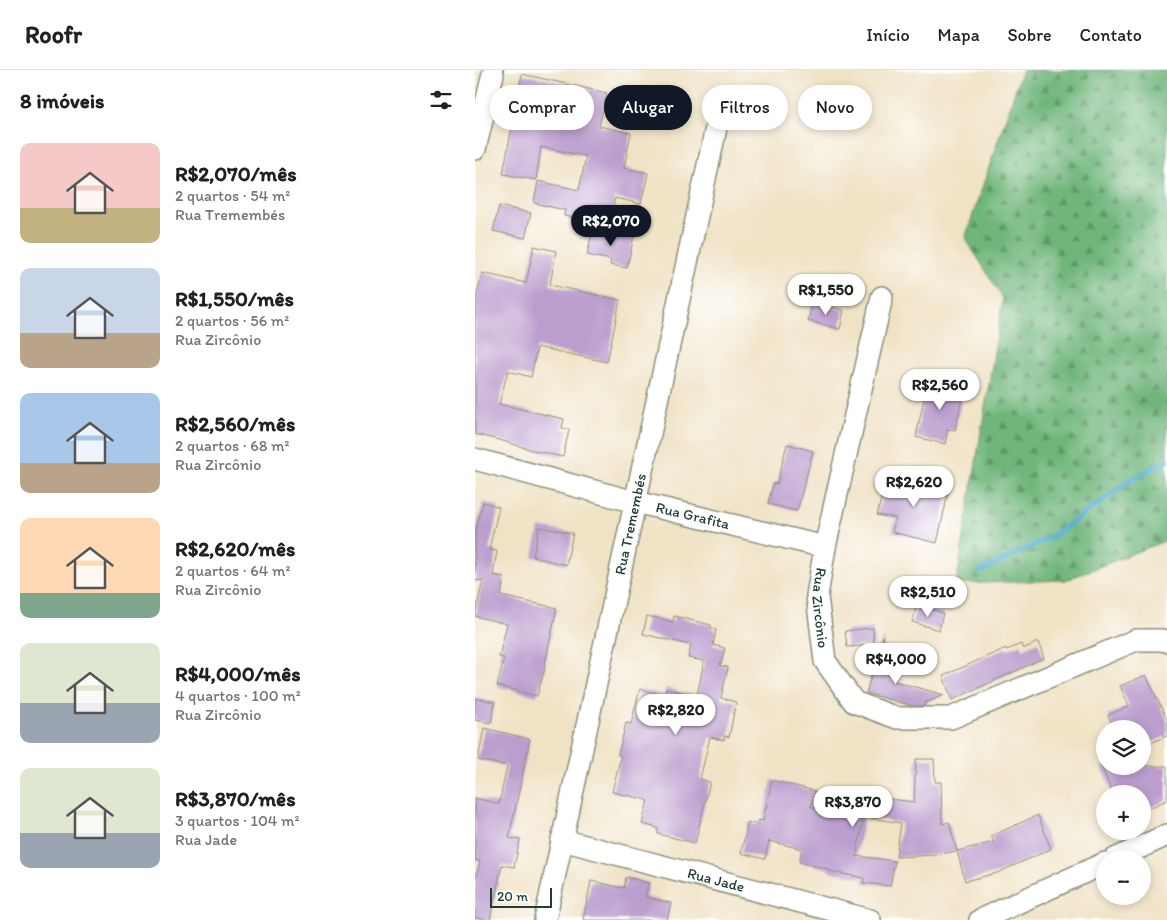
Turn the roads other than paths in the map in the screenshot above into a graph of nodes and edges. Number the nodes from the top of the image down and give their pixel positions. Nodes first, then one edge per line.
1 (493, 74) dead end
2 (716, 130) edge
3 (475, 149) edge
4 (882, 297) dead end
5 (475, 459) edge
6 (635, 502) junction
7 (825, 548) junction
8 (1167, 641) edge
9 (1167, 835) edge
10 (562, 840) junction
11 (1134, 850) edge
12 (1096, 867) edge
13 (545, 920) edge
14 (870, 920) edge
15 (980, 920) edge

1 - 3 street
2 - 6 street, Rua Tremembés
4 - 7 street, Rua Zircônio
5 - 6 street, Rua Grafita
6 - 7 street, Rua Grafita
6 - 10 street, Rua Tremembés
7 - 8 street, Rua Zircônio
9 - 11 street
10 - 13 street, Rua Tremembés
10 - 14 street, Rua Jade
12 - 15 street

